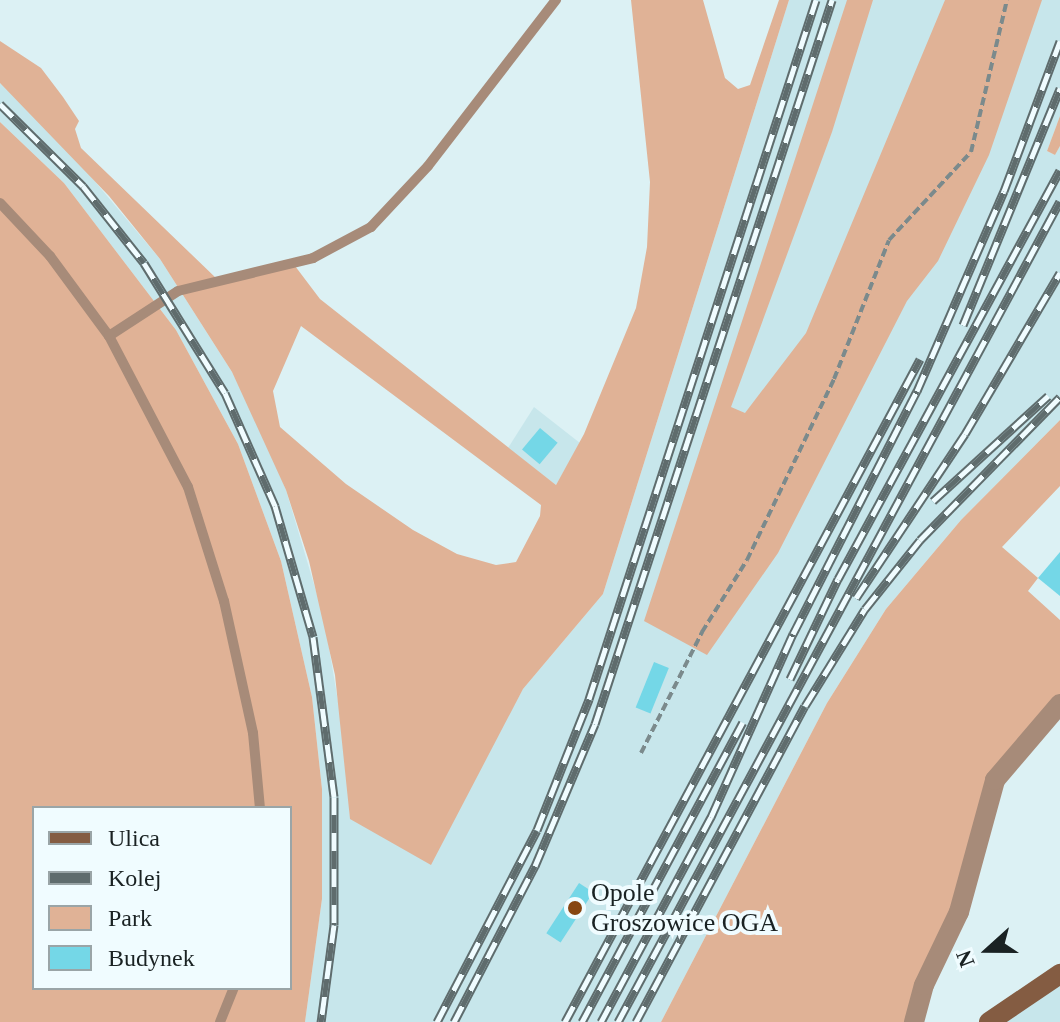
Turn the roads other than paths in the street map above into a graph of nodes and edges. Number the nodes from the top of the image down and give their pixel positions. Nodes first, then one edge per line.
1 (556, 0) edge
2 (0, 203) edge
3 (109, 336) junction
4 (1060, 704) edge
5 (260, 806) edge
6 (1060, 974) edge
7 (233, 990) edge
8 (220, 1022) edge
9 (914, 1022) edge
10 (989, 1022) edge

1 - 3 lane
2 - 3 lane
3 - 5 lane
4 - 9 street
6 - 10 main road
7 - 8 lane

